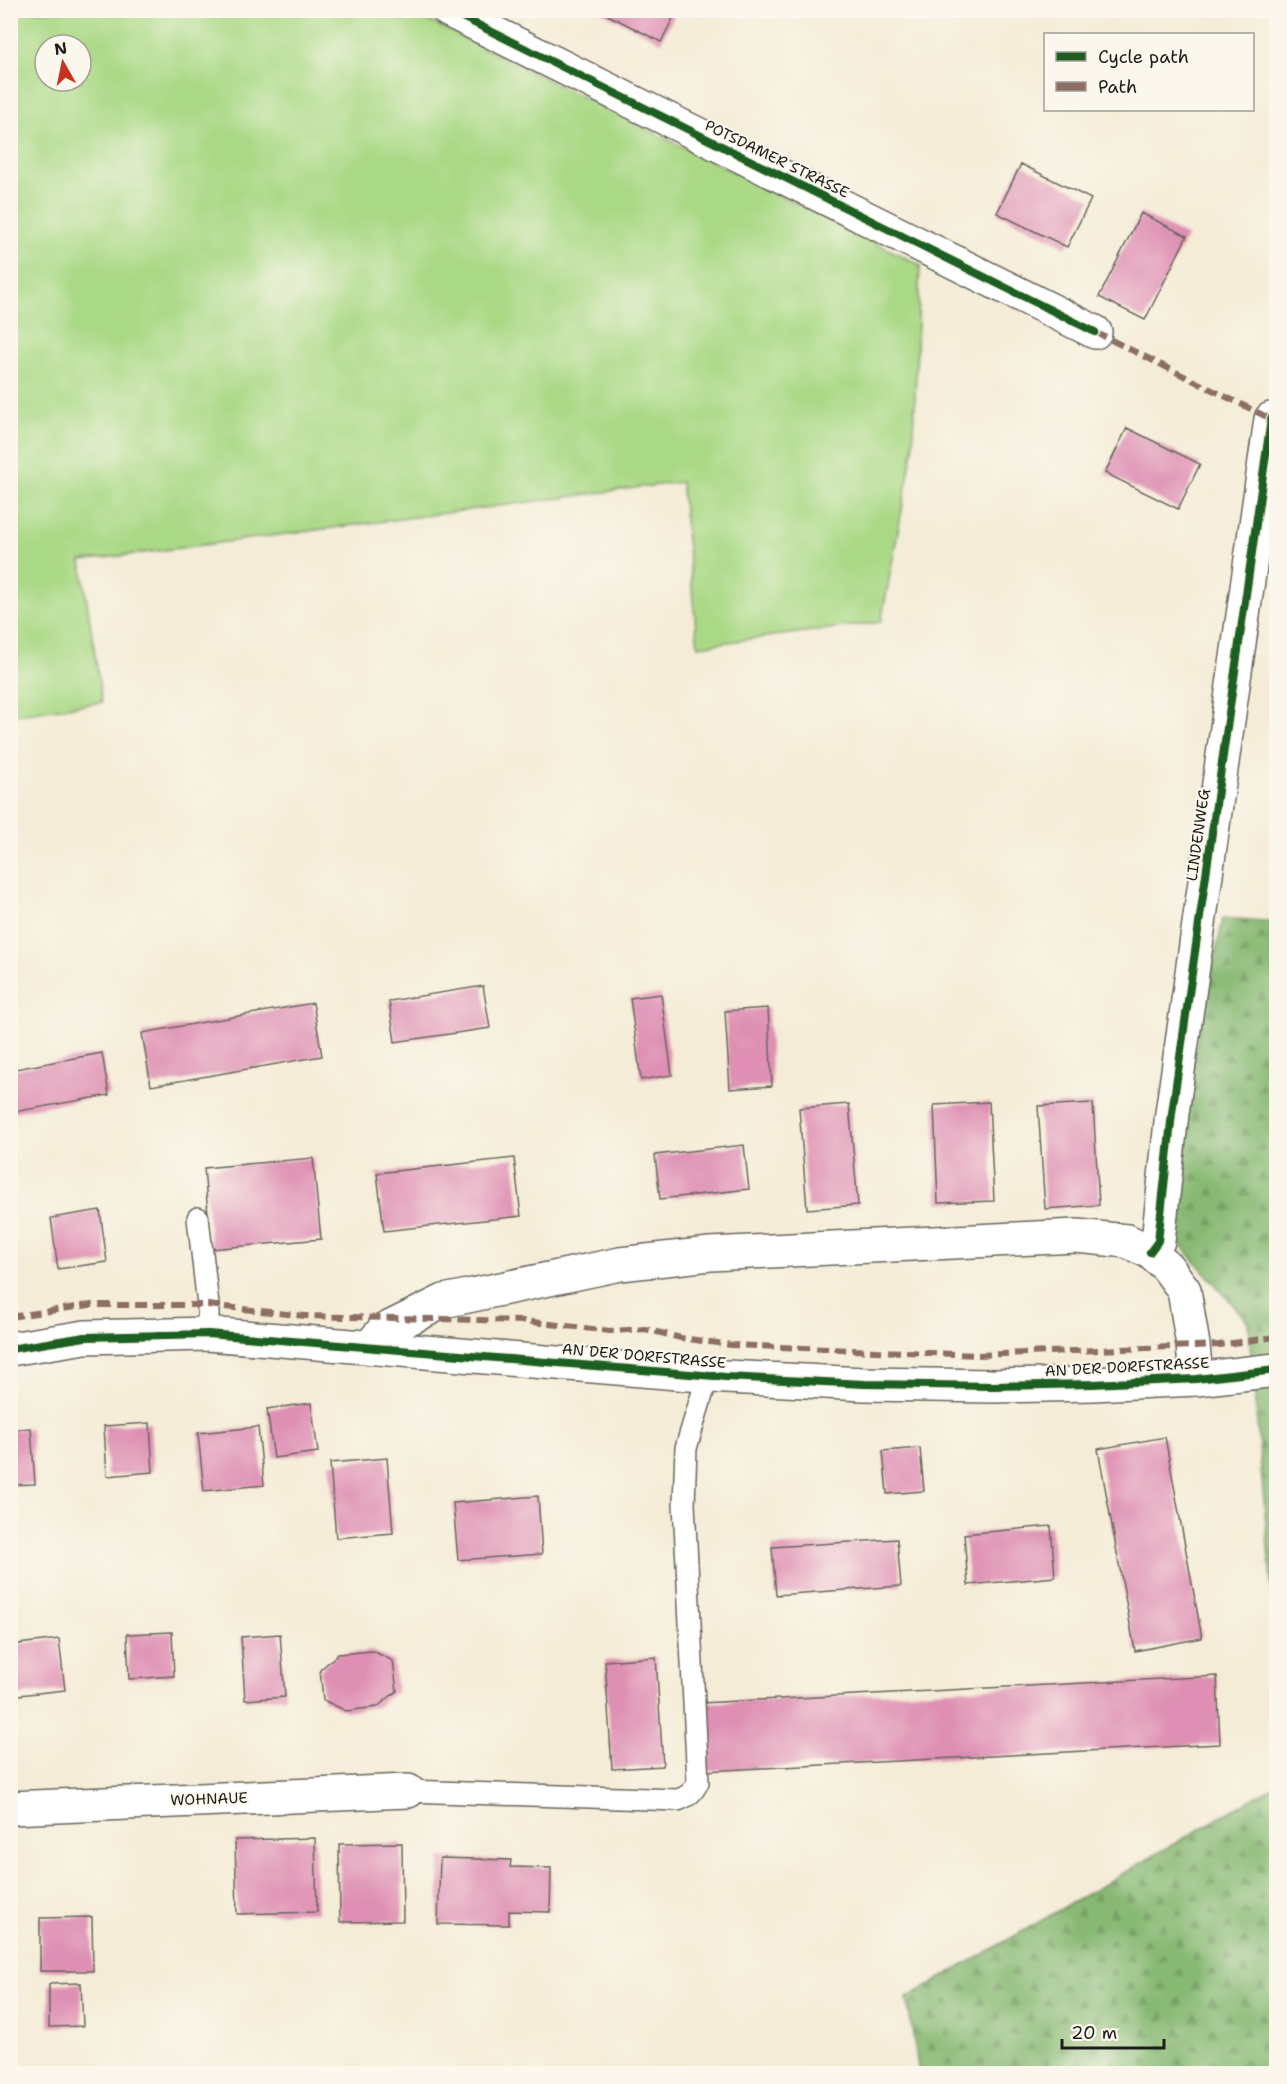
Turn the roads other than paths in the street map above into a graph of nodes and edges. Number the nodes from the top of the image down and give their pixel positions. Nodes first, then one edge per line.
1 (448, 10) edge
2 (1095, 332) dead end
3 (1271, 419) dead end
4 (198, 1218) dead end
5 (1150, 1252) junction
6 (208, 1334) junction
7 (370, 1346) junction
8 (10, 1349) edge
9 (1276, 1370) edge
10 (708, 1375) junction
11 (1196, 1379) junction
12 (408, 1791) joint
13 (10, 1808) edge

1 - 2 street, POTSDAMER STRASSE
3 - 5 street, LINDENWEG
4 - 6 lane
5 - 7 street
5 - 11 street
6 - 7 street, AN DER DORFSTRASSE
6 - 8 street, AN DER DORFSTRASSE
7 - 10 street, AN DER DORFSTRASSE
9 - 11 street, AN DER DORFSTRASSE
10 - 11 street, AN DER DORFSTRASSE
10 - 12 lane
12 - 13 street, WOHNAUE

